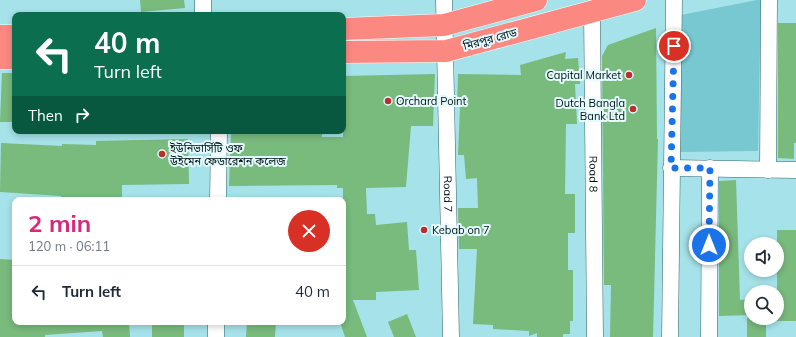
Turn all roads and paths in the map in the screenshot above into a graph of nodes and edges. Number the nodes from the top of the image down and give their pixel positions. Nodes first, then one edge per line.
1 (203, 0) edge
2 (444, 0) edge
3 (536, 0) edge
4 (634, 0) edge
5 (674, 0) edge
6 (769, 0) edge
7 (592, 11) junction
8 (203, 12) edge
9 (444, 25) junction
10 (346, 29) edge
11 (0, 36) edge
12 (12, 36) edge
13 (446, 51) junction
14 (346, 52) edge
15 (0, 58) edge
16 (12, 58) edge
17 (219, 134) edge
18 (671, 168) junction
19 (710, 168) junction
20 (768, 170) junction
21 (796, 170) edge
22 (218, 197) edge
23 (216, 325) edge
24 (216, 337) edge
25 (451, 337) edge
26 (594, 337) edge
27 (670, 337) edge
28 (709, 337) edge

1 - 8 street
2 - 9 street
3 - 9 highway
4 - 7 highway, মিরপুর রোড
5 - 18 street
6 - 20 street
7 - 13 highway, মিরপুর রোড
7 - 26 street, Road 8
9 - 10 highway
9 - 13 street, Road 7
11 - 12 highway
13 - 14 highway, মিরপুর রোড
13 - 25 street, Road 7
15 - 16 highway
17 - 22 street
18 - 19 street
18 - 27 street
19 - 20 street
19 - 28 street
20 - 21 street
23 - 24 street

